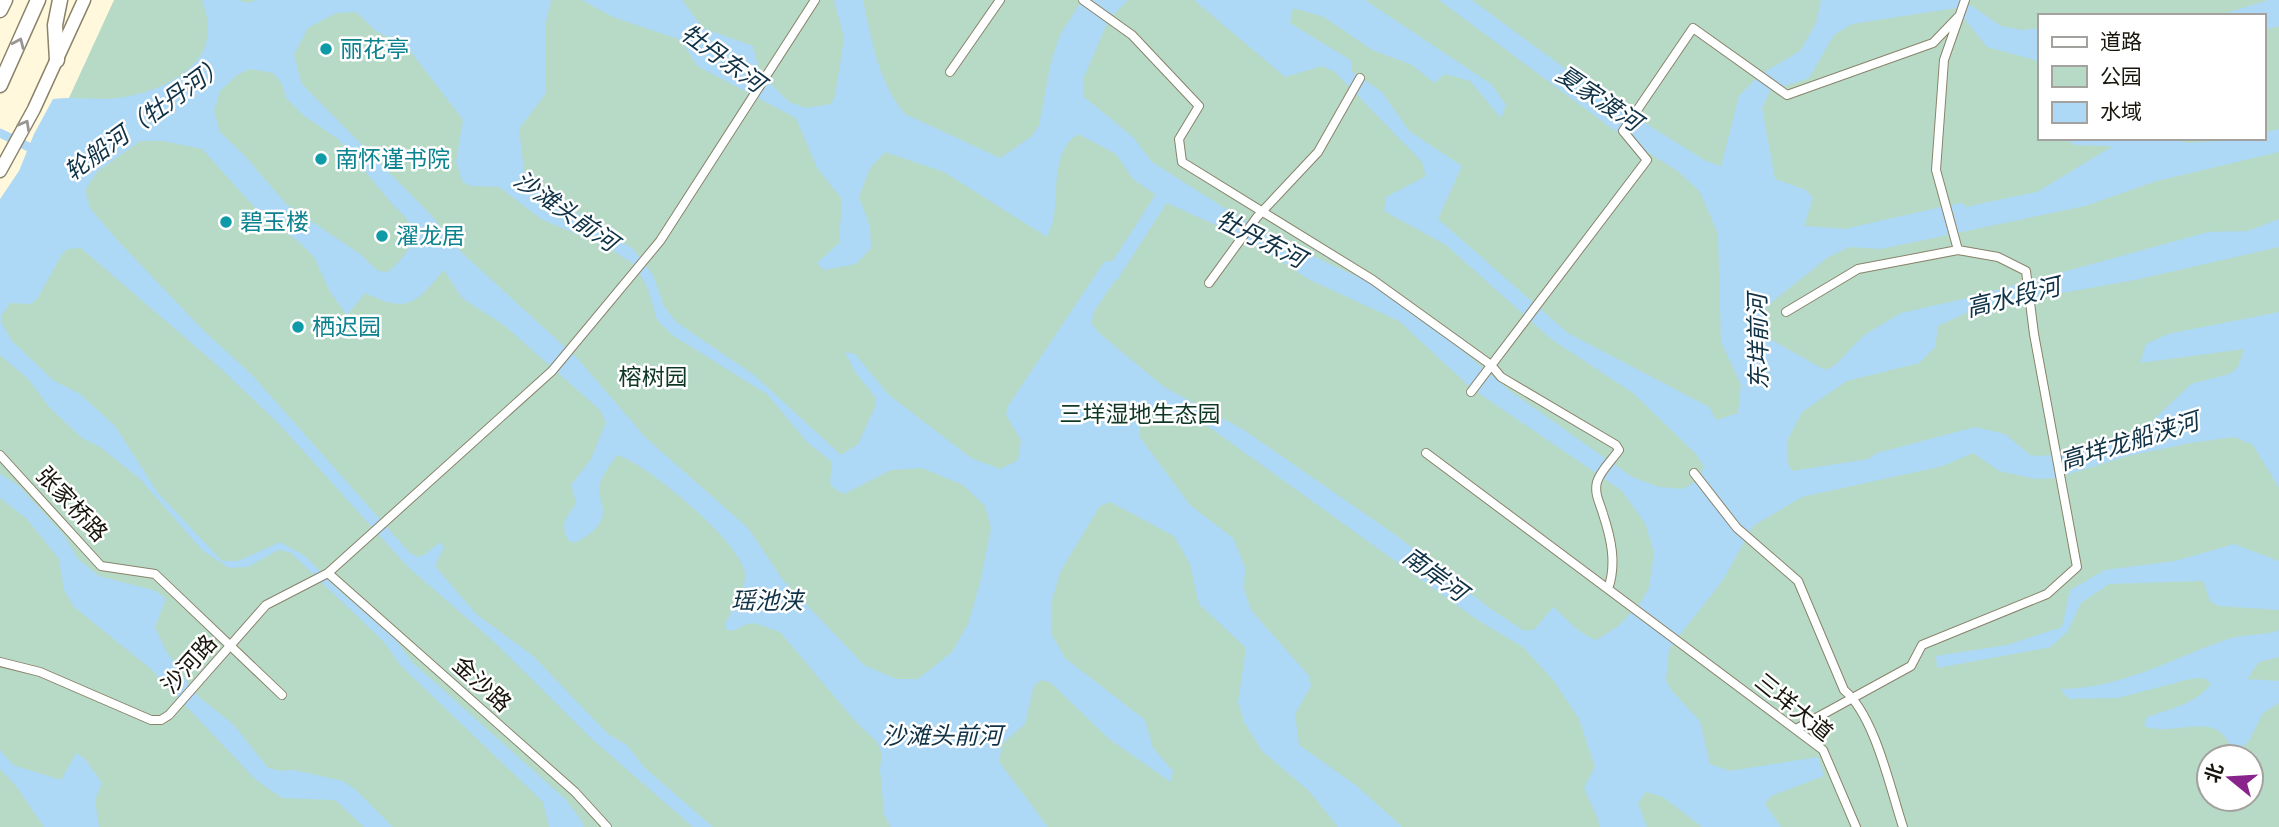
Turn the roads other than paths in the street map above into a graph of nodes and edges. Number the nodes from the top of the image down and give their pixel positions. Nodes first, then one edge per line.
1 (5, 0) edge
2 (38, 0) edge
3 (60, 0) edge
4 (85, 0) edge
5 (815, 0) edge
6 (1000, 0) edge
7 (1083, 0) edge
8 (1965, 0) edge
9 (0, 10) edge
10 (1958, 17) junction
11 (57, 60) junction
12 (950, 72) dead end
13 (1360, 78) dead end
14 (0, 85) edge
15 (0, 171) edge
16 (1260, 214) junction
17 (1957, 246) junction
18 (1209, 283) dead end
19 (1786, 312) dead end
20 (1491, 365) junction
21 (1471, 392) dead end
22 (1426, 453) dead end
23 (0, 455) edge
24 (1696, 475) dead end
25 (328, 573) junction
26 (1608, 589) junction
27 (230, 646) junction
28 (0, 662) edge
29 (282, 695) dead end
30 (1853, 698) junction
31 (1796, 729) junction
32 (607, 827) edge
33 (1856, 827) edge
34 (1903, 827) edge

1 - 9 highway
14 -> 2 highway
3 - 11 highway
4 - 11 main road
5 - 25 street
6 - 12 street
7 - 16 street
8 - 10 street
10 - 17 street
10 - 20 street
15 -> 11 main road
13 - 16 street
16 - 18 street
16 - 20 street
17 - 19 street
17 - 30 street
20 - 21 street
20 - 26 street
22 - 26 street
23 - 27 street, 张家桥路
24 - 30 street
25 - 27 street, 沙河路
25 - 32 street, 金沙路
26 - 31 street, 三垟大道
27 - 28 street, 沙河路
27 - 29 street, 张家桥路
30 - 31 street
30 - 34 street
31 - 33 street, 三垟大道

